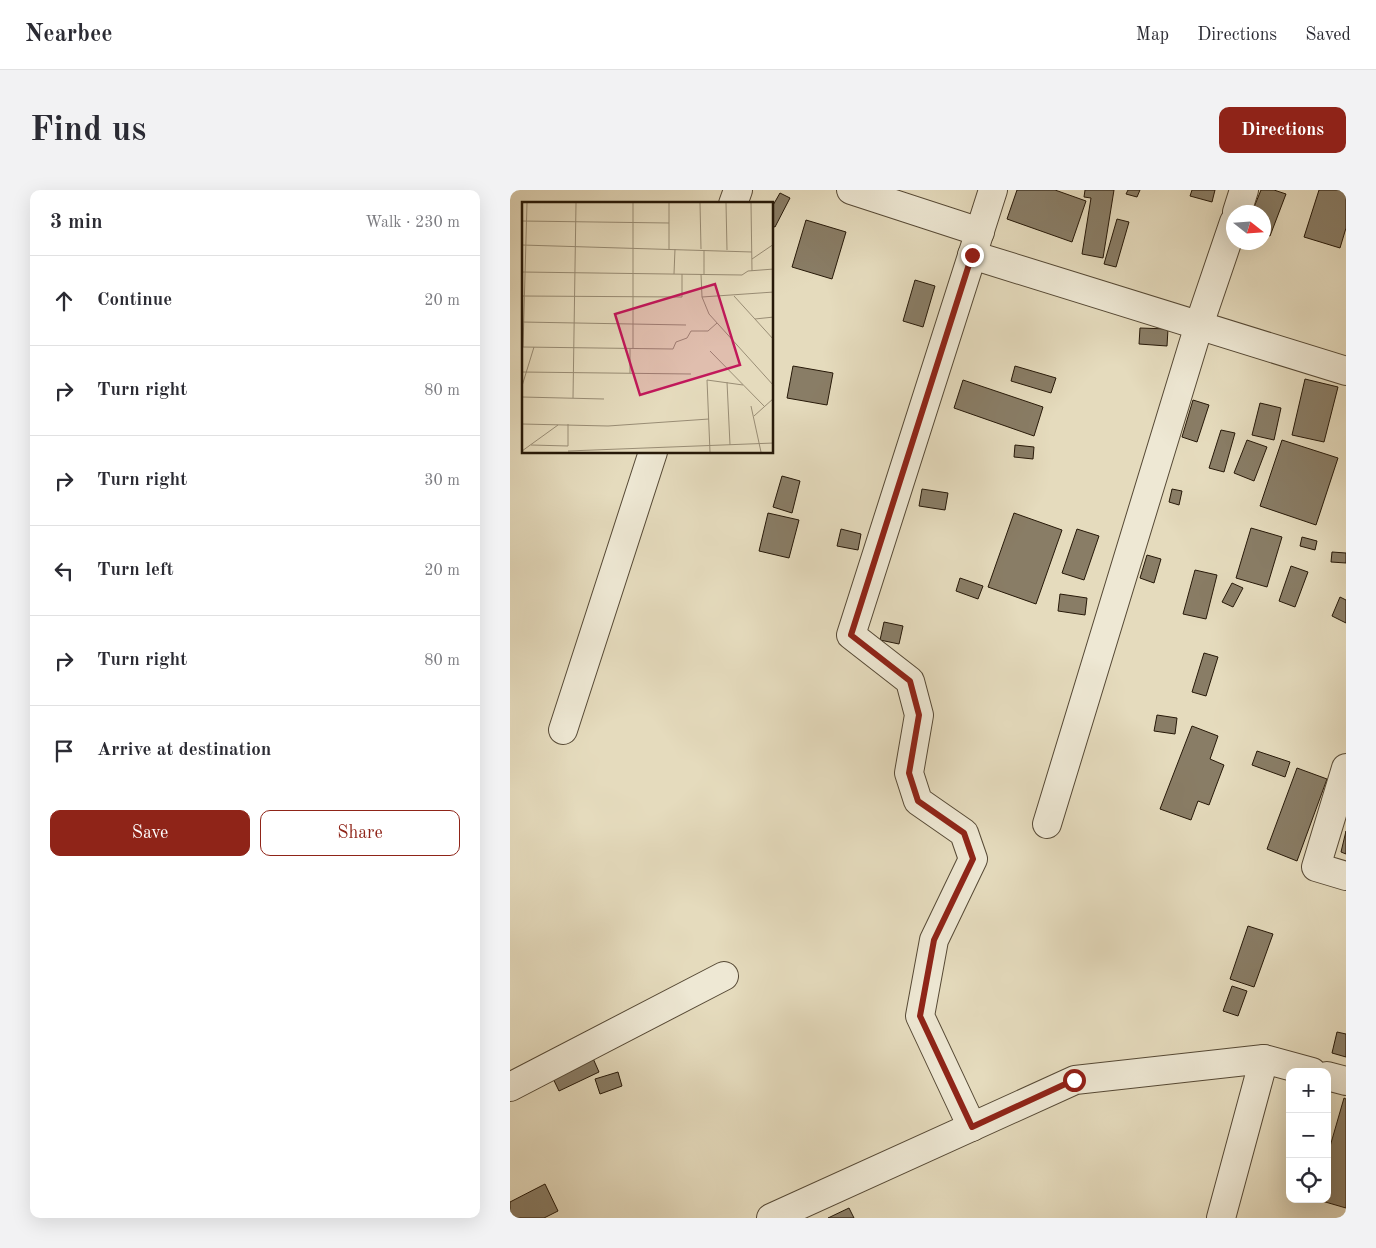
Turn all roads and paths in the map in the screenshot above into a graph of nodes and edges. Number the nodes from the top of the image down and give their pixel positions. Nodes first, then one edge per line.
1 (851, 190) edge
2 (993, 190) edge
3 (1244, 190) edge
4 (1239, 205) edge
5 (976, 243) junction
6 (1226, 246) edge
7 (1199, 325) junction
8 (1346, 371) edge
9 (652, 454) edge
10 (563, 730) dead end
11 (1346, 768) edge
12 (1047, 824) dead end
13 (1346, 876) edge
14 (724, 976) dead end
15 (1264, 1059) junction
16 (1297, 1068) edge
17 (1331, 1077) edge
18 (1346, 1081) edge
19 (510, 1087) edge
20 (972, 1127) junction
21 (771, 1218) edge
22 (1220, 1218) edge

1 - 5 street
2 - 5 street
3 - 4 street
5 - 7 street
5 - 20 street
6 - 7 street
7 - 8 street
7 - 12 street
9 - 10 street
11 - 13 street
14 - 19 street
15 - 16 street
15 - 20 street
15 - 22 street
17 - 18 street
20 - 21 street

